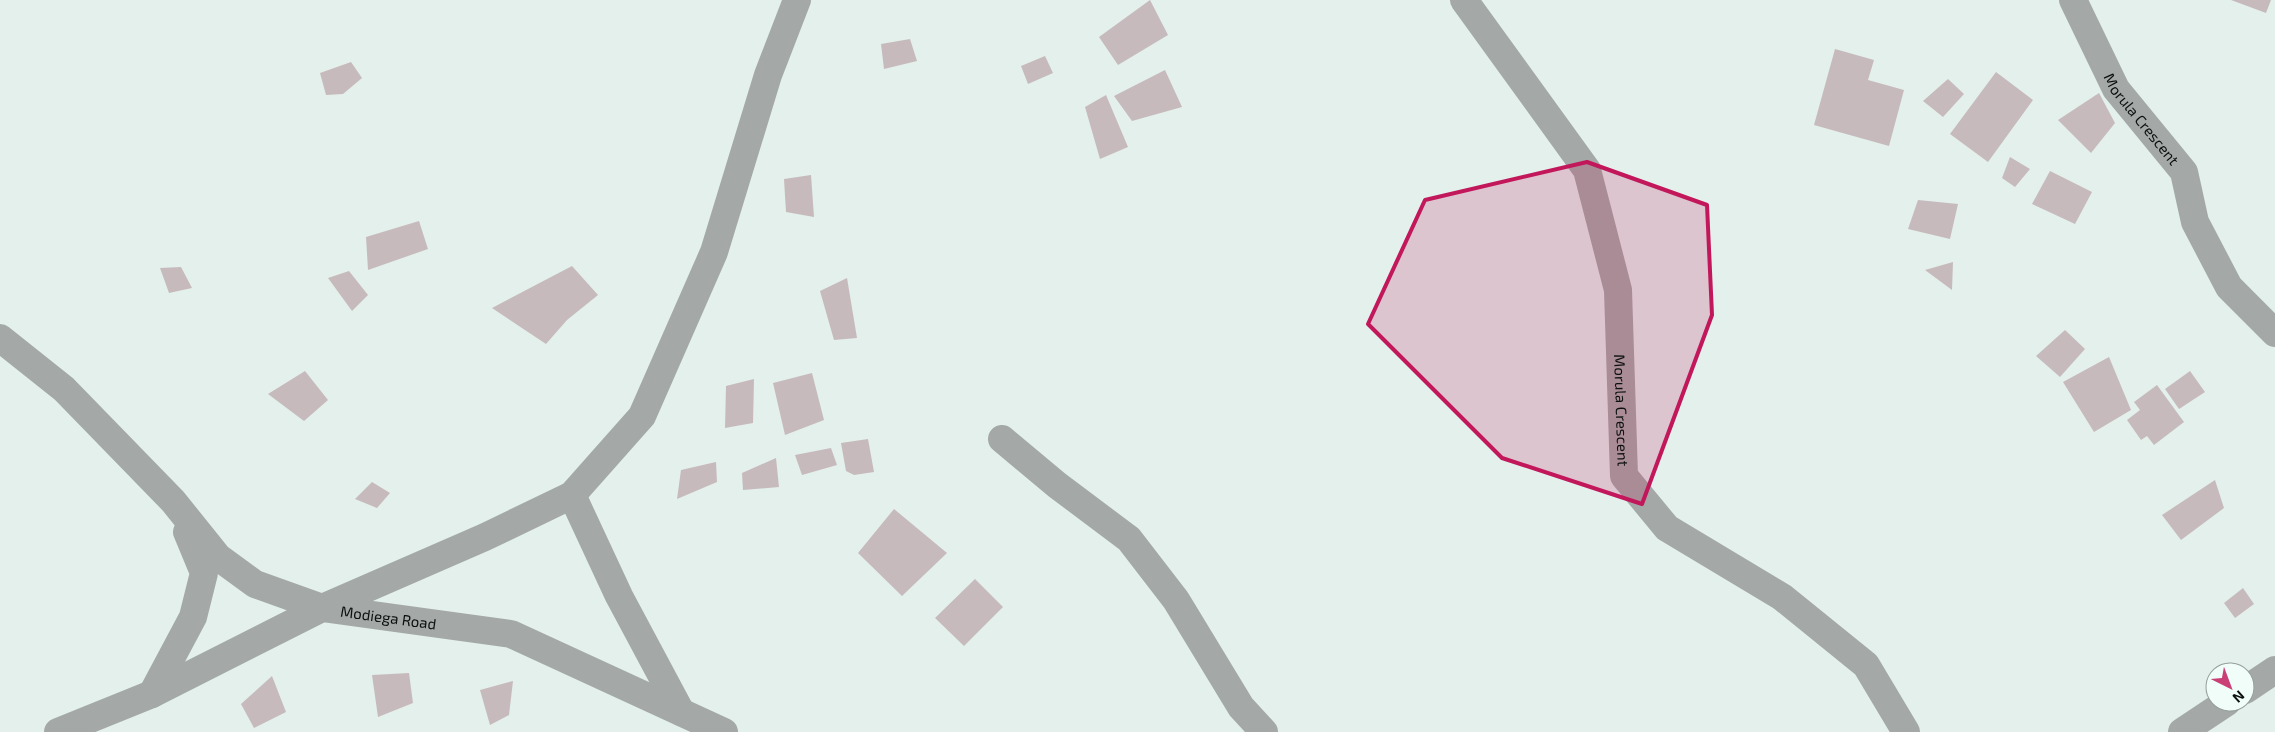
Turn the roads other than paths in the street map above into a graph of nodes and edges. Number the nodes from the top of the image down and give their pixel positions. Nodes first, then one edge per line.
1 (797, 0) edge
2 (1464, 0) edge
3 (2073, 0) edge
4 (2275, 333) edge
5 (0, 338) edge
6 (1002, 439) dead end
7 (572, 495) junction
8 (173, 501) junction
9 (322, 608) junction
10 (2275, 670) edge
11 (2255, 683) edge
12 (152, 694) junction
13 (681, 712) junction
14 (2212, 712) edge
15 (106, 721) edge
16 (58, 732) edge
17 (724, 732) edge
18 (1264, 732) edge
19 (1906, 732) edge
20 (2182, 732) edge

1 - 7 street
2 - 19 street, Morula Crescent
3 - 4 street, Morula Crescent
5 - 8 street
6 - 18 street
7 - 9 street
7 - 13 street
8 - 9 street
8 - 12 street
9 - 12 street, Modiega Road
9 - 13 street, Modiega Road
10 - 11 street
12 - 15 street, Modiega Road
13 - 17 street, Modiega Road
14 - 20 street
15 - 16 street, Modiega Road

